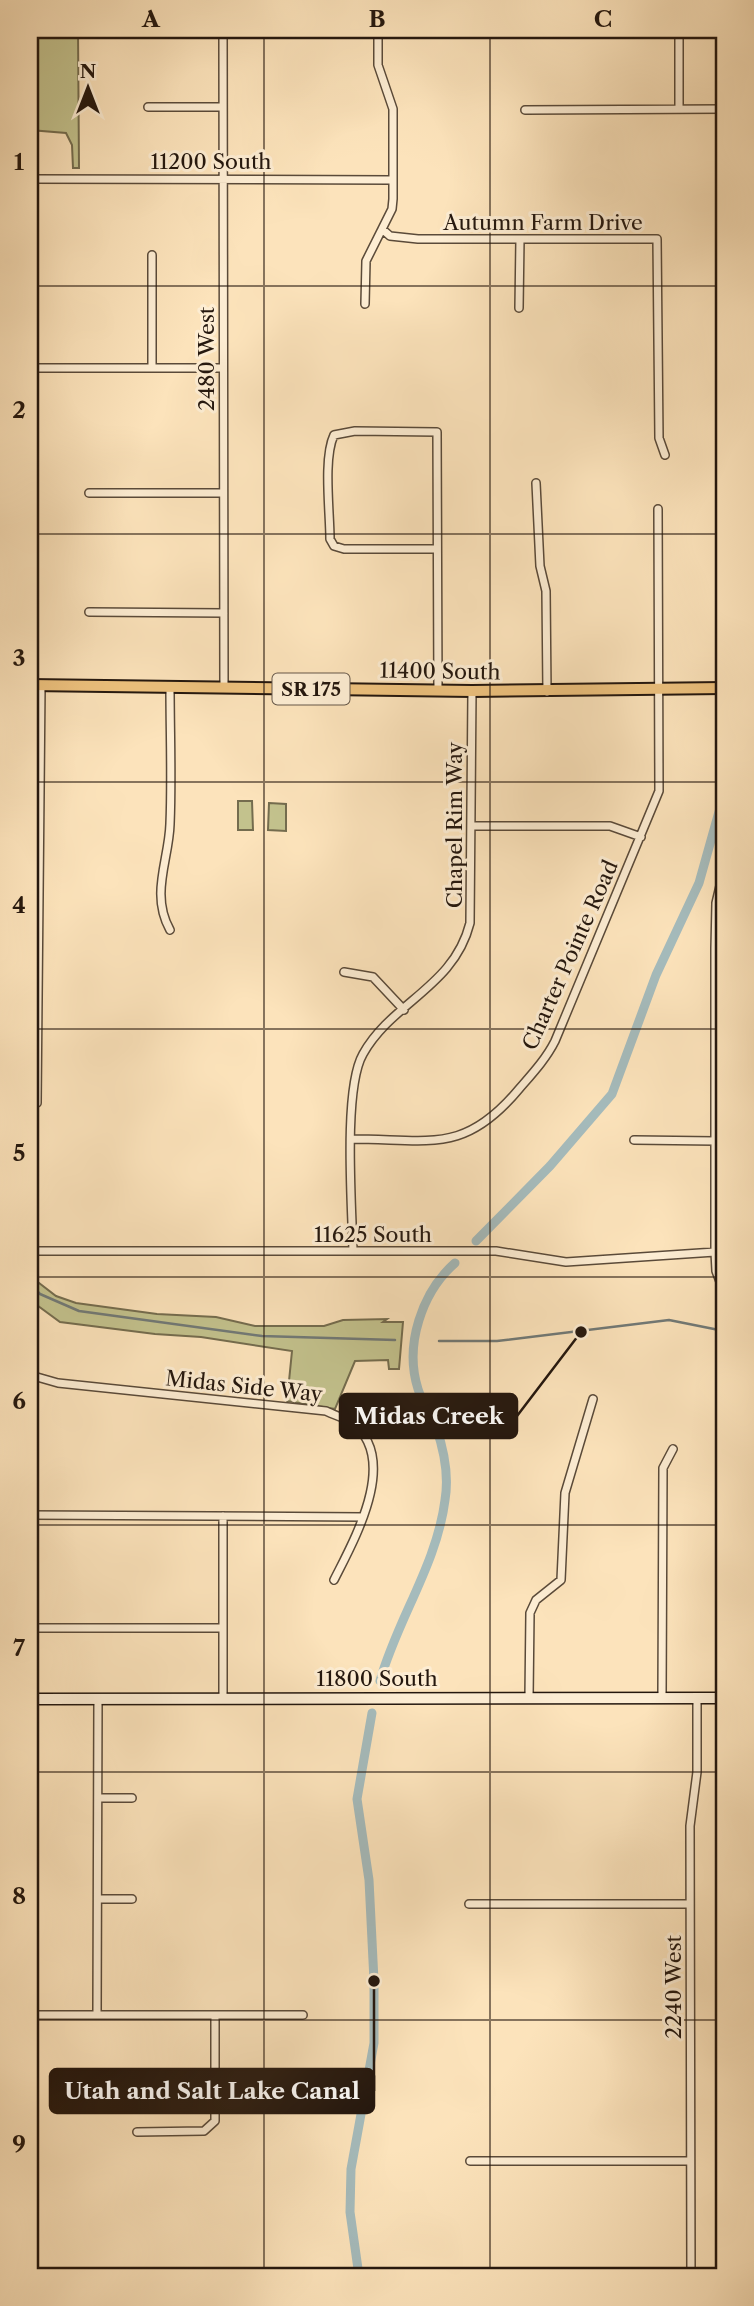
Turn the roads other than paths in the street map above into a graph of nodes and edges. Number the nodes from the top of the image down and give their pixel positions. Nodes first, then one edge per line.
1 (223, 30) edge
2 (378, 30) edge
3 (679, 30) edge
4 (148, 107) dead end
5 (223, 107) junction
6 (679, 109) junction
7 (724, 109) edge
8 (525, 110) dead end
9 (223, 178) junction
10 (30, 179) edge
11 (392, 180) junction
12 (382, 229) junction
13 (520, 239) junction
14 (152, 255) dead end
15 (365, 304) dead end
16 (519, 308) dead end
17 (30, 368) edge
18 (152, 368) junction
19 (223, 368) junction
20 (664, 456) dead end
21 (537, 483) dead end
22 (89, 493) dead end
23 (223, 493) junction
24 (658, 509) dead end
25 (437, 549) junction
26 (89, 612) dead end
27 (224, 613) junction
28 (35, 685) edge
29 (170, 687) junction
30 (224, 688) junction
31 (724, 688) edge
32 (658, 689) junction
33 (438, 691) junction
34 (472, 691) junction
35 (547, 692) junction
36 (472, 826) junction
37 (641, 837) junction
38 (724, 869) edge
39 (170, 930) dead end
40 (344, 972) dead end
41 (404, 1010) junction
42 (37, 1103) dead end
43 (352, 1139) junction
44 (634, 1140) dead end
45 (715, 1141) junction
46 (30, 1251) edge
47 (353, 1251) junction
48 (715, 1252) junction
49 (722, 1287) dead end
50 (30, 1375) edge
51 (593, 1399) dead end
52 (673, 1449) dead end
53 (30, 1515) edge
54 (223, 1516) junction
55 (363, 1517) junction
56 (334, 1580) dead end
57 (30, 1628) edge
58 (223, 1628) junction
59 (530, 1697) junction
60 (223, 1698) junction
61 (662, 1698) junction
62 (698, 1698) junction
63 (724, 1698) edge
64 (30, 1699) edge
65 (98, 1699) junction
66 (98, 1798) junction
67 (132, 1798) dead end
68 (98, 1899) junction
69 (132, 1899) dead end
70 (469, 1904) dead end
71 (690, 1904) junction
72 (97, 2014) junction
73 (30, 2015) edge
74 (215, 2015) junction
75 (303, 2015) dead end
76 (136, 2132) dead end
77 (470, 2161) dead end
78 (690, 2161) junction
79 (691, 2276) edge

1 - 5 street, 2480 West
2 - 11 street
3 - 6 street
4 - 5 street
5 - 9 street, 2480 West
6 - 7 street
6 - 8 street
9 - 10 street, 11200 South
9 - 11 street, 11200 South
9 - 19 street, 2480 West
11 - 12 street
12 - 13 street, Autumn Farm Drive
12 - 15 street
13 - 16 street
13 - 20 street, Autumn Farm Drive
14 - 18 street
17 - 18 street
18 - 19 street
19 - 23 street, 2480 West
21 - 35 street
22 - 23 street
23 - 27 street, 2480 West
24 - 32 street, Charter Pointe Road
25 - 25 street
25 - 33 street
26 - 27 street
27 - 30 street, 2480 West
28 - 29 main road, 11400 South / SR 175
28 - 42 street
29 - 30 main road, 11400 South / SR 175
29 - 39 street
30 - 33 main road, 11400 South / SR 175
31 - 32 main road, 11400 South / SR 175
32 - 35 main road, 11400 South / SR 175
32 - 37 street, Charter Pointe Road
33 - 34 main road, 11400 South / SR 175
34 - 35 main road, 11400 South / SR 175
34 - 36 street, Chapel Rim Way
36 - 37 street
36 - 41 street, Chapel Rim Way
37 - 43 street, Charter Pointe Road
38 - 45 street
40 - 41 street
41 - 43 street, Chapel Rim Way
43 - 47 street, Chapel Rim Way
44 - 45 street
45 - 48 street
46 - 47 street, 11625 South
47 - 48 street, 11625 South
48 - 49 street
50 - 55 street, Midas Side Way
51 - 59 street
52 - 61 street
53 - 54 street
54 - 55 street
54 - 58 street
55 - 56 street, Midas Side Way
57 - 58 street
58 - 60 street
59 - 60 main road, 11800 South
59 - 61 main road, 11800 South
60 - 65 main road, 11800 South
61 - 62 main road, 11800 South
62 - 63 main road, 11800 South
62 - 71 street, 2240 West
64 - 65 main road, 11800 South
65 - 66 street
66 - 67 street
66 - 68 street
68 - 69 street
68 - 72 street
70 - 71 street
71 - 78 street, 2240 West
72 - 73 street
72 - 74 street
74 - 75 street
74 - 76 street
77 - 78 street
78 - 79 street, 2240 West

